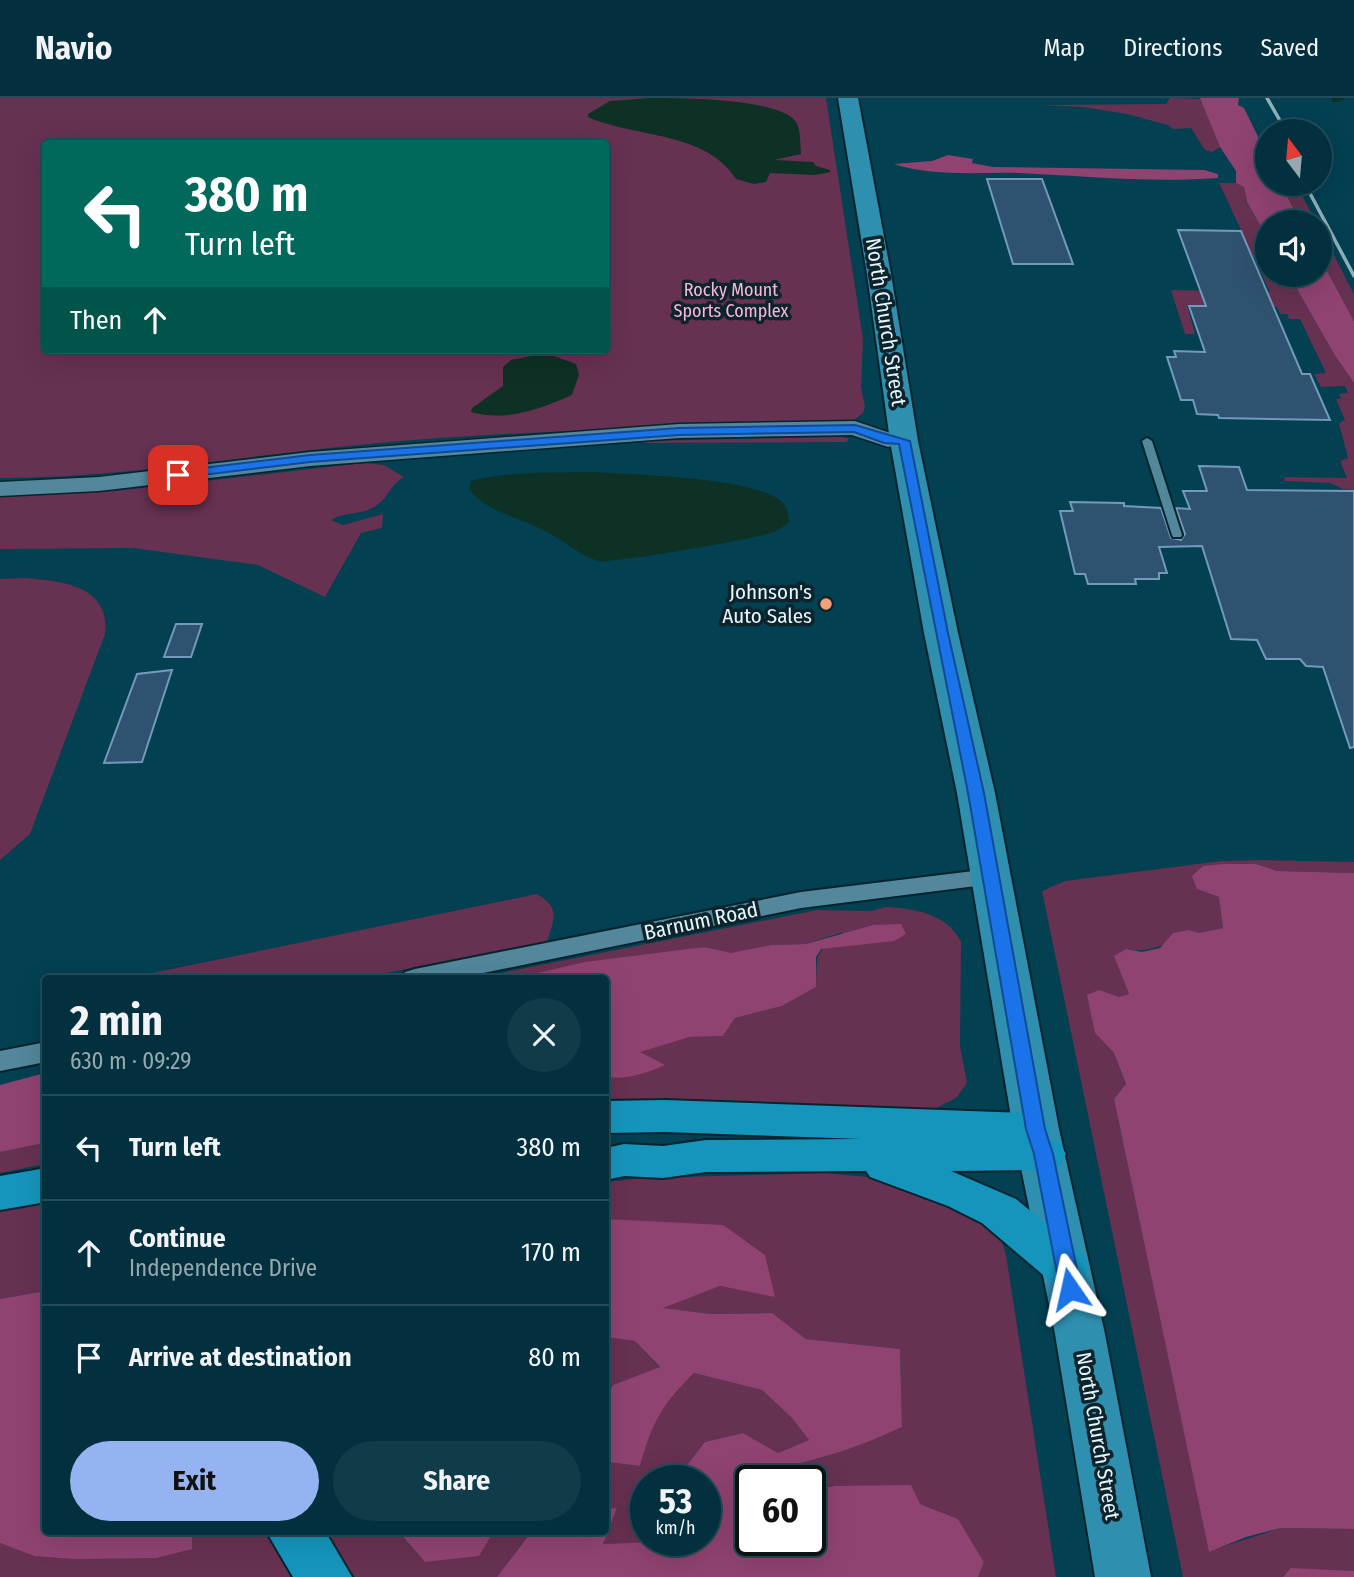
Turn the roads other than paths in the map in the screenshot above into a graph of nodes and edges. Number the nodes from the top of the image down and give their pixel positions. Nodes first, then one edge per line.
1 (848, 98) edge
2 (896, 440) junction
3 (1147, 442) dead end
4 (0, 489) edge
5 (1177, 535) dead end
6 (990, 877) junction
7 (430, 975) edge
8 (42, 1053) edge
9 (0, 1061) edge
10 (609, 1117) edge
11 (1040, 1142) junction
12 (857, 1155) junction
13 (609, 1163) edge
14 (42, 1186) edge
15 (0, 1193) edge
16 (1066, 1266) junction
17 (297, 1535) edge
18 (324, 1577) edge
19 (1123, 1577) edge

1 - 2 main road, North Church Street
2 - 4 street
2 - 6 main road, North Church Street
3 - 5 lane
6 - 7 street, Barnum Road
6 - 11 main road, North Church Street
8 - 9 street
10 - 11 highway
11 - 12 highway
11 - 16 main road, North Church Street
12 - 13 highway
12 - 16 highway
14 - 15 highway
16 - 19 main road, North Church Street
17 - 18 highway

